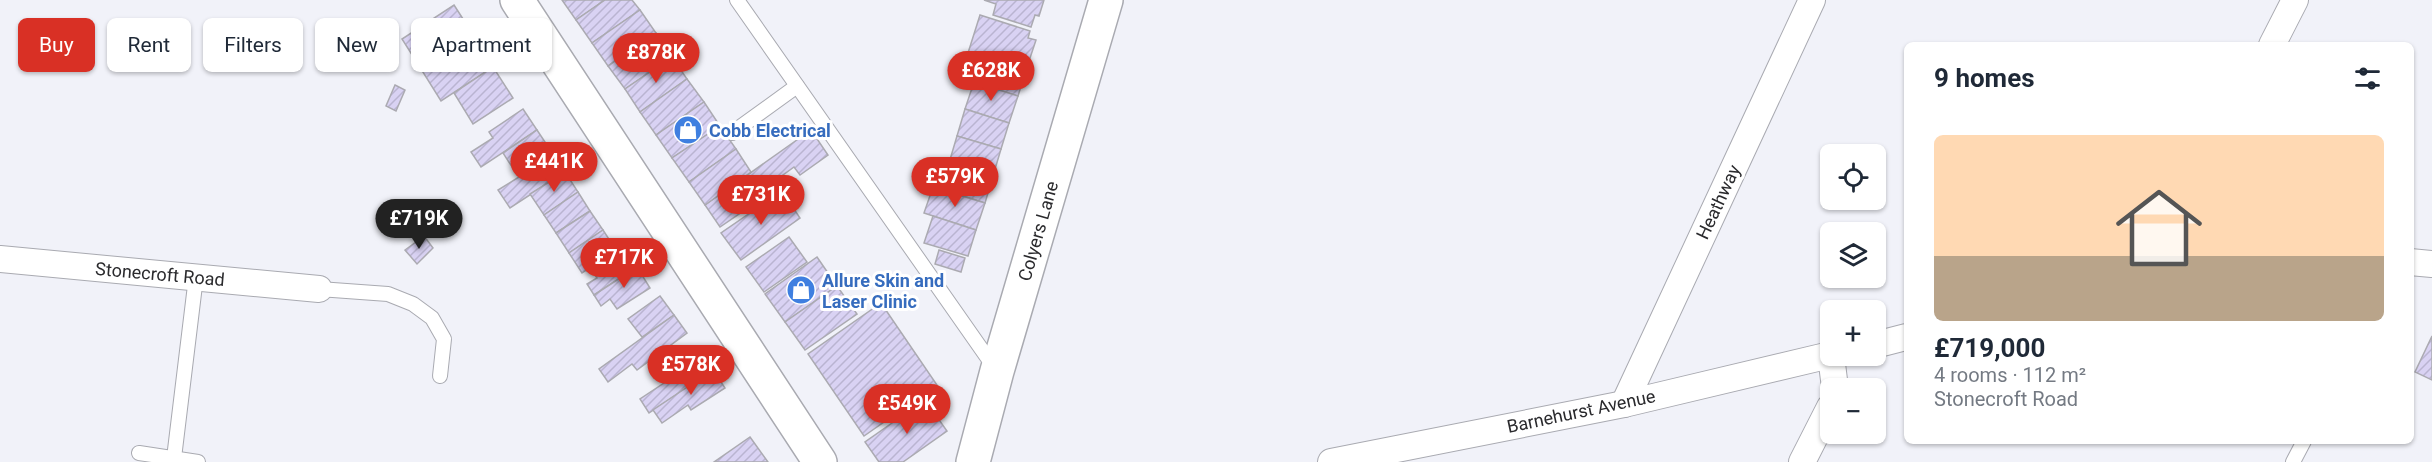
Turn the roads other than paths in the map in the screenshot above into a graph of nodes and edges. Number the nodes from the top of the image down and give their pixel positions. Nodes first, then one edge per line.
1 (517, 0) edge
2 (737, 0) edge
3 (1106, 0) edge
4 (2295, 0) edge
5 (1810, 1) edge
6 (2274, 42) edge
7 (797, 87) junction
8 (732, 133) dead end
9 (0, 259) edge
10 (2414, 262) edge
11 (2432, 264) edge
12 (196, 277) junction
13 (320, 289) joint
14 (1904, 338) edge
15 (1886, 342) edge
16 (1820, 357) edge
17 (997, 371) junction
18 (440, 376) dead end
19 (1624, 404) junction
20 (1820, 426) edge
21 (2302, 444) edge
22 (139, 453) dead end
23 (174, 458) junction
24 (198, 462) edge
25 (820, 462) edge
26 (973, 462) edge
27 (1331, 462) edge
28 (1802, 462) edge
29 (2293, 462) edge

1 - 25 main road
2 - 7 lane
3 - 17 main road, Colyers Lane
4 - 6 street
5 - 19 street, Heathway
7 - 8 lane
7 - 17 lane
9 - 12 street, Stonecroft Road
10 - 11 street
12 - 13 street, Stonecroft Road
12 - 23 lane
13 - 18 lane
14 - 15 street
16 - 19 street, Barnehurst Avenue
17 - 26 main road, Colyers Lane
19 - 27 street, Barnehurst Avenue
20 - 28 street
21 - 29 lane
22 - 23 lane
23 - 24 lane

